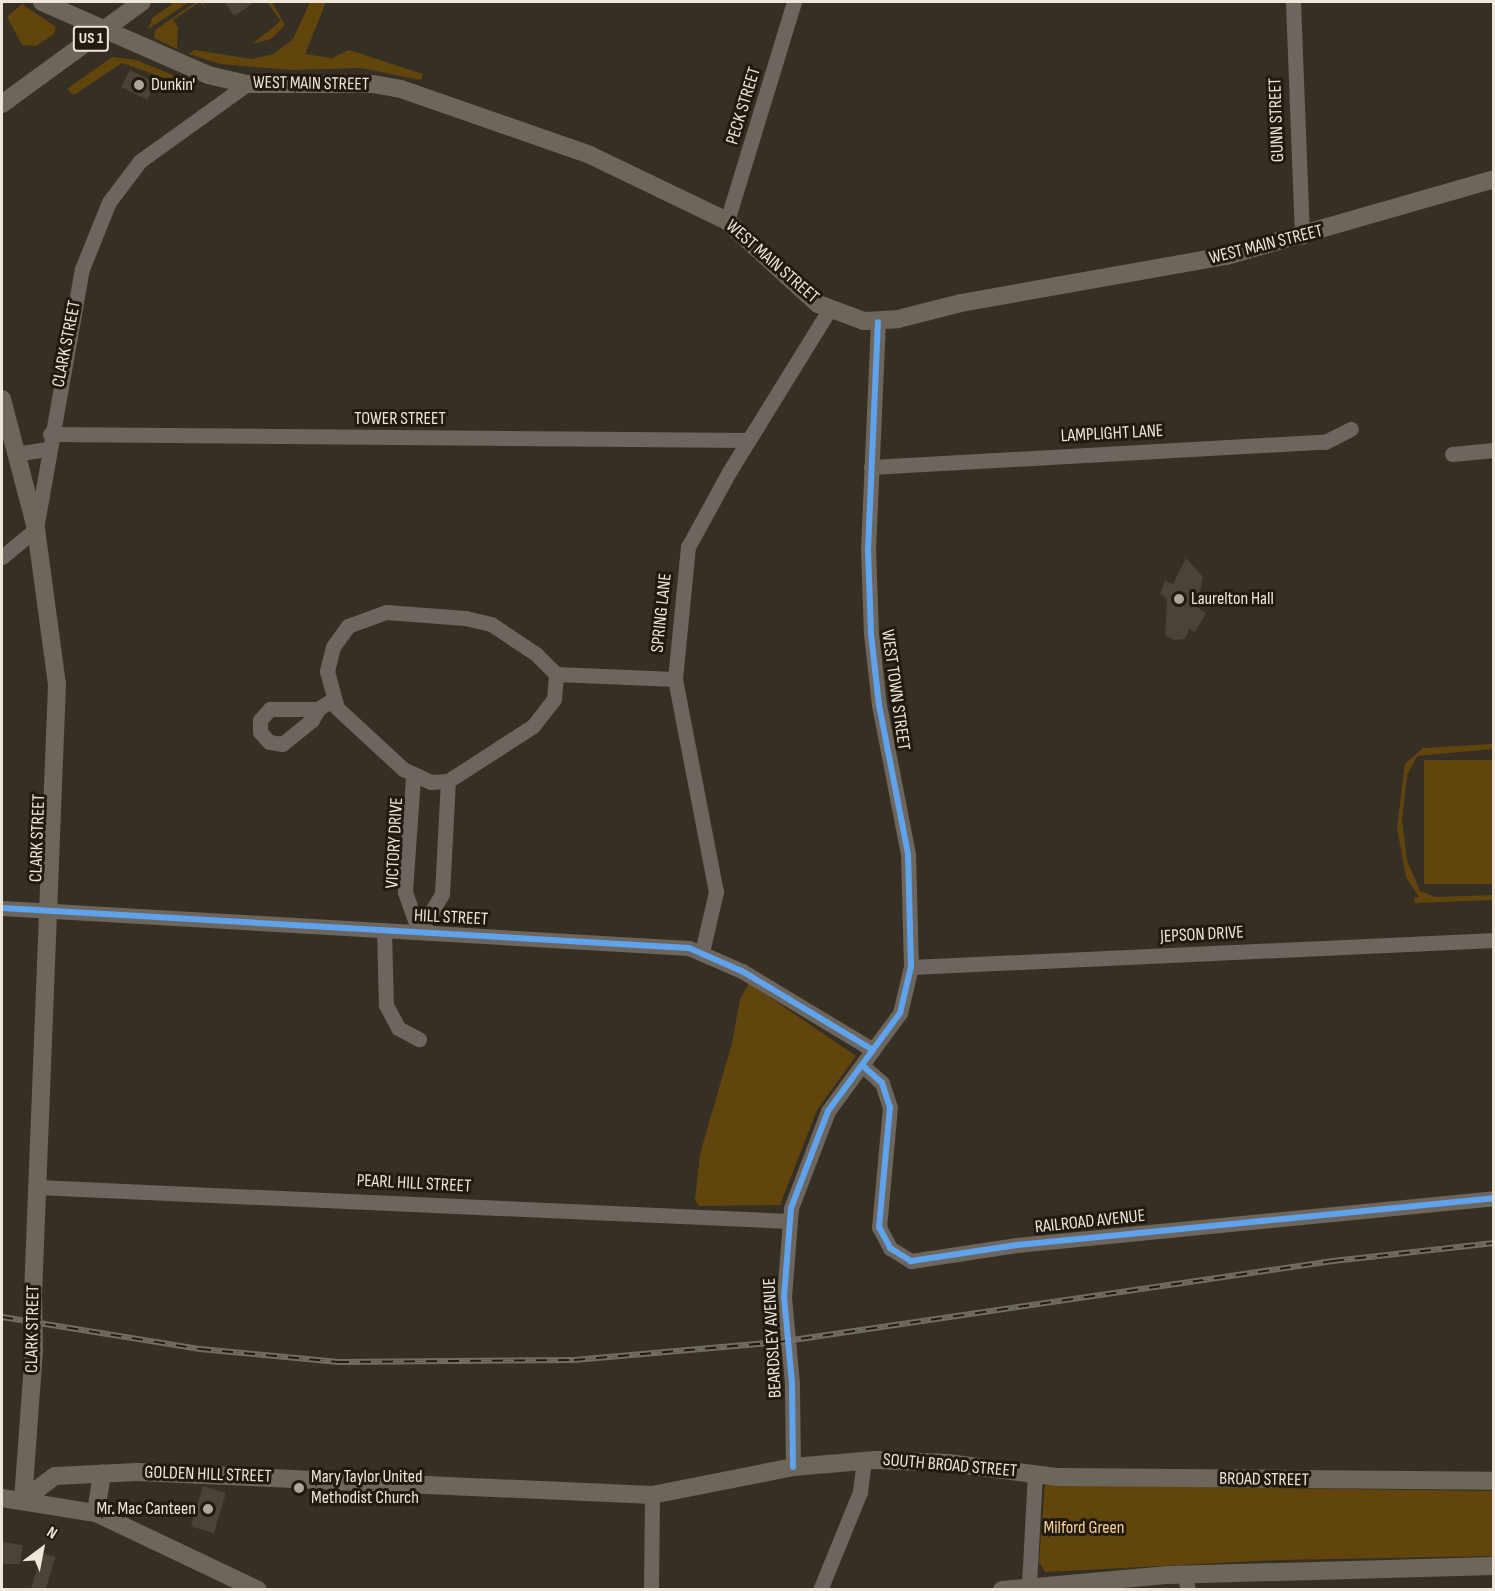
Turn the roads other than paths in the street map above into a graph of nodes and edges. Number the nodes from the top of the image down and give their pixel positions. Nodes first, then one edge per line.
1 (42, 2) edge
2 (142, 2) edge
3 (794, 2) edge
4 (1293, 2) edge
5 (102, 30) junction
6 (247, 84) junction
7 (2, 104) edge
8 (1494, 179) edge
9 (727, 221) junction
10 (1302, 237) junction
11 (830, 310) junction
12 (878, 322) junction
13 (2, 399) edge
14 (1351, 429) dead end
15 (749, 440) junction
16 (49, 441) junction
17 (1494, 450) edge
18 (1452, 453) dead end
19 (15, 454) junction
20 (871, 467) junction
21 (36, 529) junction
22 (2, 557) edge
23 (556, 674) junction
24 (675, 679) junction
25 (332, 700) junction
26 (318, 709) dead end
27 (413, 777) junction
28 (448, 781) junction
29 (2, 908) edge
30 (50, 914) junction
31 (384, 930) junction
32 (419, 932) junction
33 (1494, 940) edge
34 (702, 952) junction
35 (911, 967) junction
36 (419, 1039) dead end
37 (873, 1050) junction
38 (861, 1065) junction
39 (37, 1187) junction
40 (1494, 1198) edge
41 (788, 1221) junction
42 (864, 1460) junction
43 (793, 1467) junction
44 (102, 1473) junction
45 (1035, 1473) junction
46 (1494, 1481) edge
47 (652, 1495) junction
48 (2, 1498) edge
49 (23, 1500) junction
50 (96, 1514) junction
51 (1494, 1566) edge
52 (1186, 1582) edge
53 (1029, 1584) junction
54 (258, 1590) edge
55 (651, 1590) edge
56 (820, 1590) edge
57 (1002, 1590) edge

1 - 5 main road, WEST MAIN STREET
2 - 5 main road, US 1
3 - 9 street, PECK STREET
4 - 10 street, GUNN STREET
5 - 6 main road, WEST MAIN STREET
5 - 7 main road, US 1
6 - 9 main road, WEST MAIN STREET
6 - 16 street, CLARK STREET
8 - 10 main road, WEST MAIN STREET
9 - 11 main road, WEST MAIN STREET
10 - 12 main road, WEST MAIN STREET
11 - 12 main road, WEST MAIN STREET
11 - 15 street, SPRING LANE
12 - 20 street, WEST TOWN STREET
13 - 19 main road
14 - 20 street, LAMPLIGHT LANE
15 - 16 street, TOWER STREET
15 - 24 street, SPRING LANE
16 - 19 street, TOWER STREET
16 - 21 street, CLARK STREET
17 - 18 street
19 - 21 main road
20 - 35 street, WEST TOWN STREET
21 - 22 street
21 - 30 main road, CLARK STREET
23 - 24 street
23 - 25 street
23 - 28 street
24 - 34 street, SPRING LANE
25 - 26 street
25 - 27 street
27 - 28 street
27 - 32 street, VICTORY DRIVE
28 - 32 street
29 - 30 street, HILL STREET
30 - 31 street, HILL STREET
30 - 39 main road, CLARK STREET
31 - 32 street, HILL STREET
31 - 36 street
32 - 34 street, HILL STREET
33 - 35 street, JEPSON DRIVE
34 - 37 street, HILL STREET
35 - 37 street, WEST TOWN STREET
37 - 38 street, BEARDSLEY AVENUE
38 - 40 street, RAILROAD AVENUE
38 - 41 street, BEARDSLEY AVENUE
39 - 41 street, PEARL HILL STREET
39 - 49 main road, CLARK STREET, bridge
41 - 43 street, BEARDSLEY AVENUE
42 - 43 main road, SOUTH BROAD STREET
42 - 45 main road, SOUTH BROAD STREET
42 - 56 street
43 - 47 main road, SOUTH BROAD STREET
44 - 47 main road, GOLDEN HILL STREET
44 - 49 main road, GOLDEN HILL STREET
44 - 50 main road
45 - 46 main road, BROAD STREET
45 - 53 street
47 - 55 street
48 - 49 main road
49 - 50 main road
50 - 54 main road
51 - 52 main road
52 - 53 main road
53 - 57 main road

